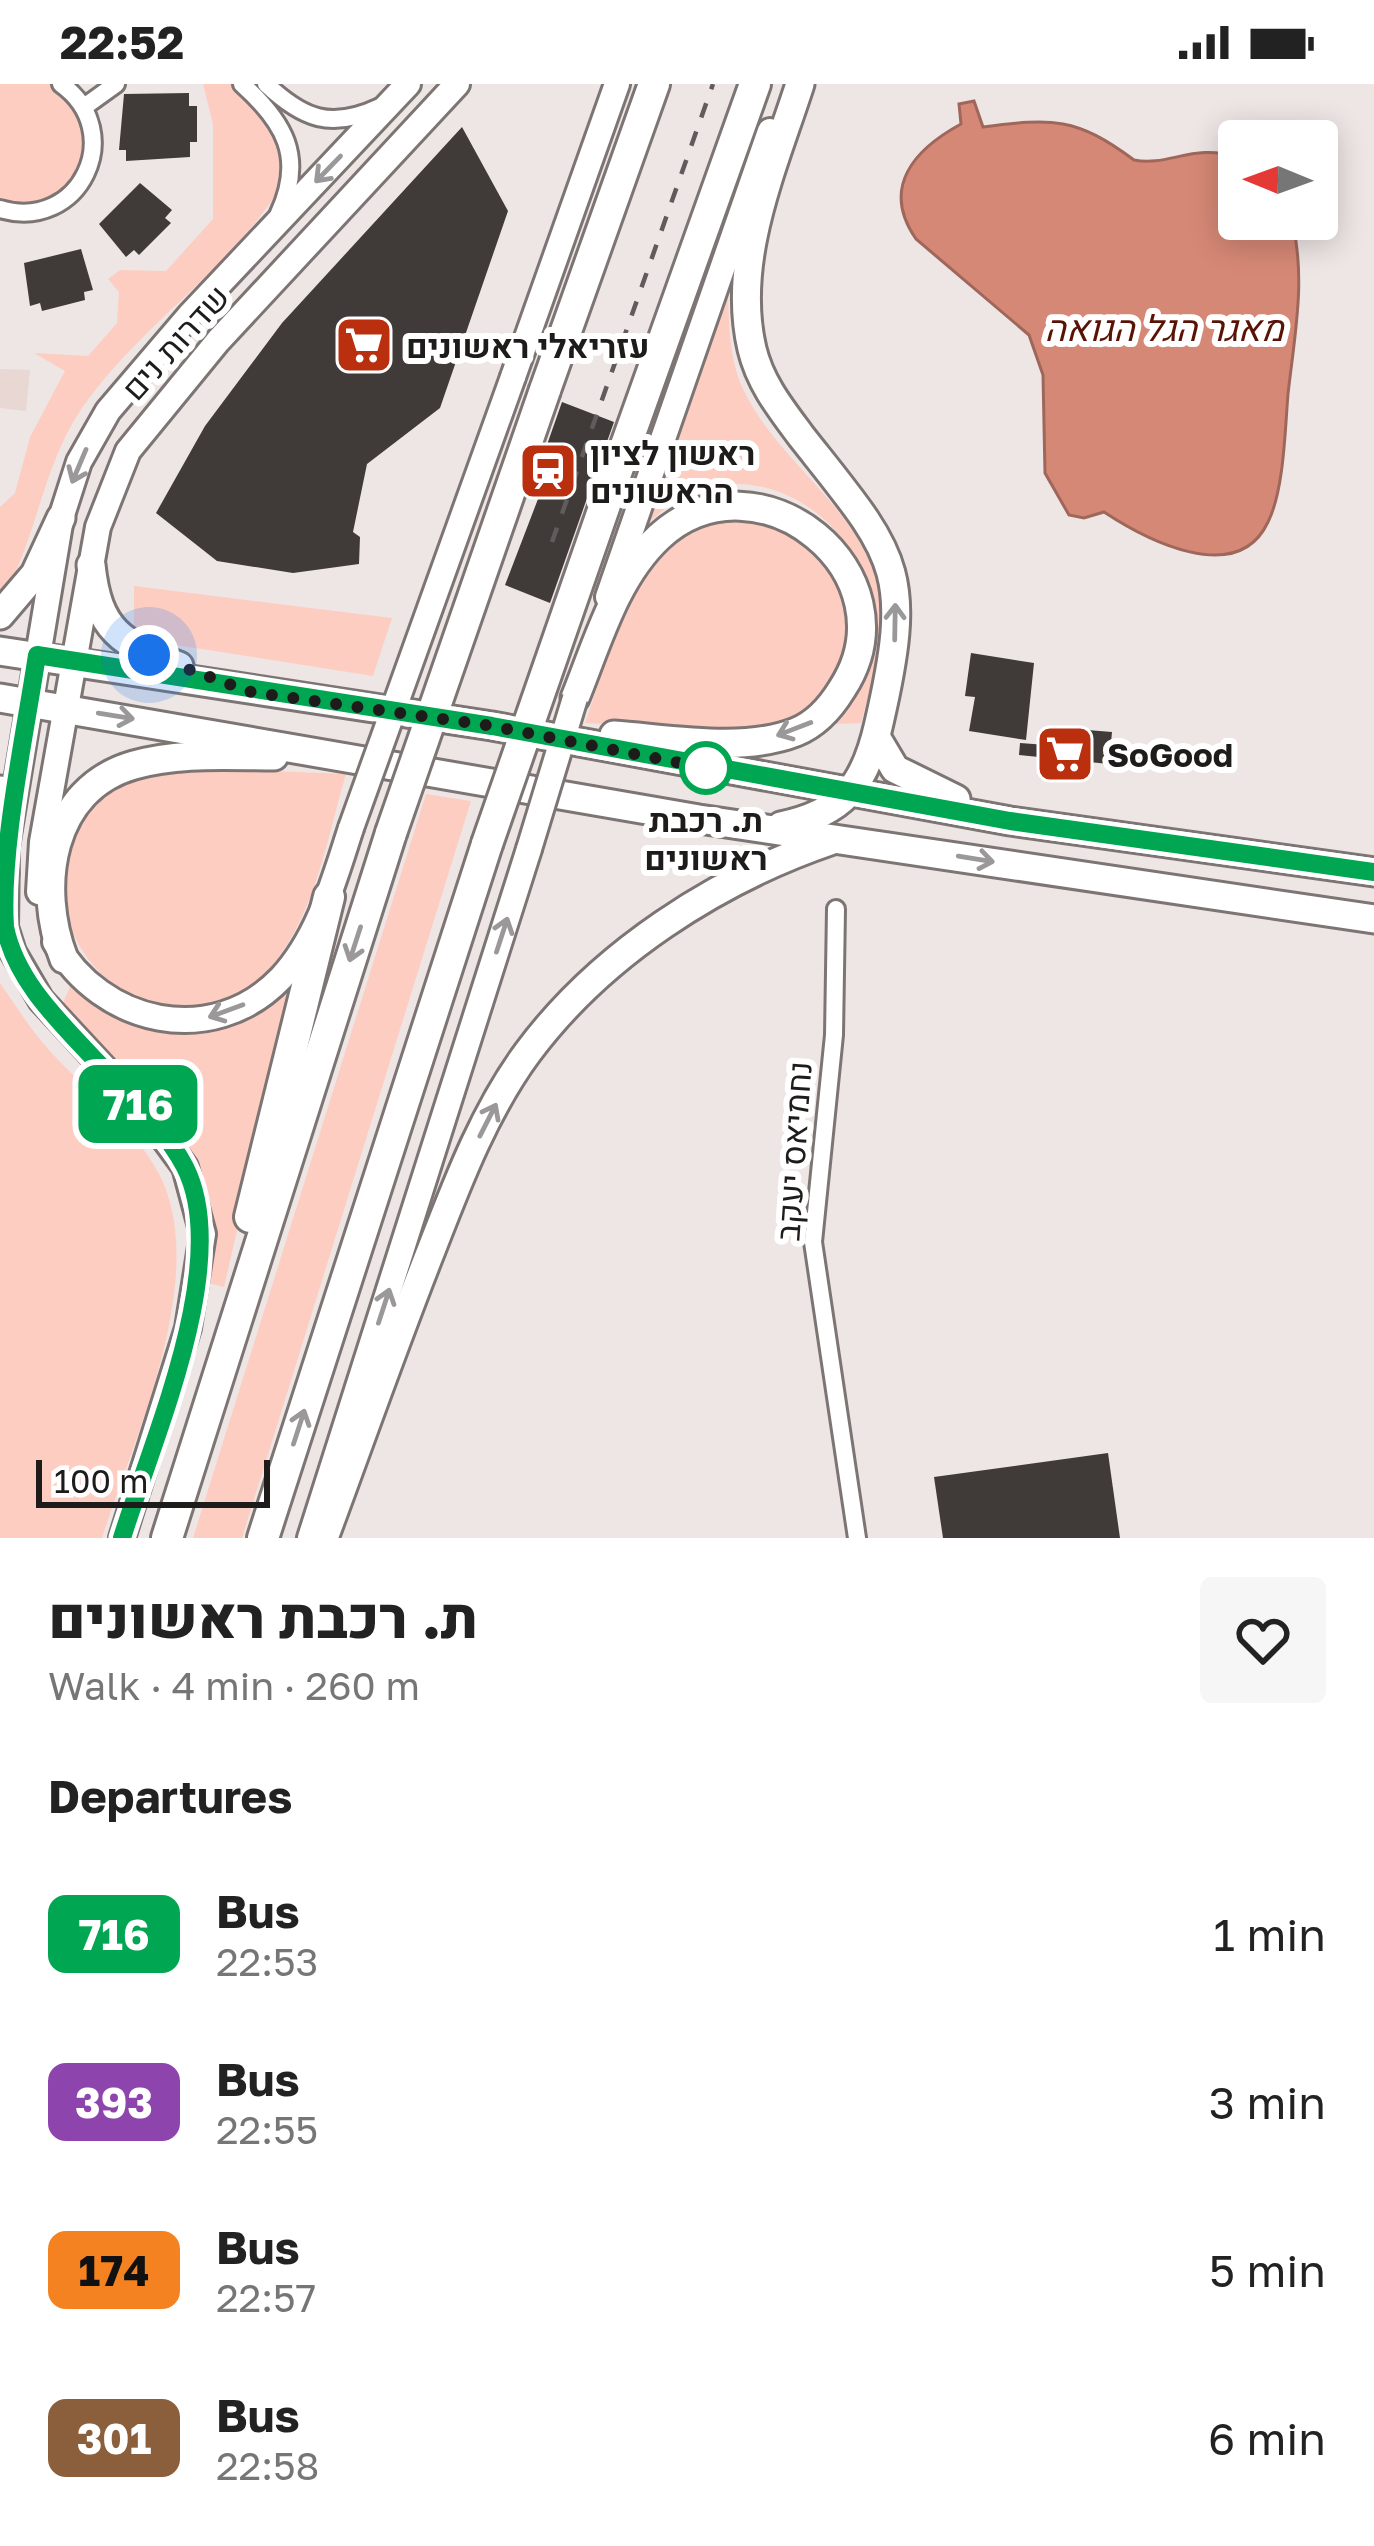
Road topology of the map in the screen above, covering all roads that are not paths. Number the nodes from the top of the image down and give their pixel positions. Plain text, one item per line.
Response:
1 (61, 84) edge
2 (116, 84) edge
3 (242, 84) edge
4 (266, 84) edge
5 (457, 84) edge
6 (617, 84) edge
7 (654, 84) edge
8 (755, 84) edge
9 (788, 84) edge
10 (800, 84) edge
11 (402, 91) edge
12 (84, 107) junction
13 (0, 209) edge
14 (270, 230) junction
15 (629, 482) junction
16 (61, 518) junction
17 (91, 566) junction
18 (0, 615) edge
19 (0, 651) edge
20 (37, 655) junction
21 (74, 661) junction
22 (251, 692) junction
23 (0, 698) edge
24 (575, 698) junction
25 (30, 702) junction
26 (66, 708) junction
27 (492, 726) junction
28 (876, 737) junction
29 (389, 763) junction
30 (0, 790) edge
31 (850, 793) junction
32 (1010, 821) junction
33 (766, 829) junction
34 (835, 839) junction
35 (1374, 872) edge
36 (4, 874) junction
37 (328, 897) junction
38 (836, 909) dead end
39 (1374, 919) edge
40 (64, 958) junction
41 (200, 1435) junction
42 (122, 1538) edge
43 (167, 1538) edge
44 (263, 1538) edge
45 (310, 1538) edge
46 (324, 1538) edge
47 (857, 1538) edge

1 - 12 street
2 - 12 street
3 - 14 street
4 - 11 street
5 - 17 main road, שדרות נים
6 - 37 main road, bridge
7 -> 41 highway, bridge
8 - 15 highway
9 - 15 main road
28 -> 10 main road
11 -> 14 main road, שדרות נים
12 - 13 street
14 -> 16 main road, שדרות נים
15 - 24 main road
44 -> 15 highway, bridge
16 - 18 main road
16 - 20 main road, שדרות נים
17 - 21 main road, שדרות נים
17 - 22 main road
19 - 20 main road
20 - 21 main road
20 - 25 main road, שדרות נים
21 - 22 main road
21 - 26 main road, שדרות נים
22 - 27 main road
23 - 25 main road
24 -> 27 main road
45 -> 24 main road, bridge
25 - 26 main road
25 - 36 main road, שדרות נים
26 -> 29 main road
26 - 40 main road, שדרות נים
27 - 31 main road
28 - 31 main road
28 - 32 main road
29 - 33 main road
29 - 40 main road
30 - 36 main road
31 - 32 main road
31 - 33 main road
32 - 35 main road
33 - 34 main road
34 -> 39 main road
46 -> 34 main road
36 - 42 main road, שדרות נים
37 -> 40 main road
37 - 41 highway
38 - 47 street, נחמיאס יעקב
41 - 43 highway

